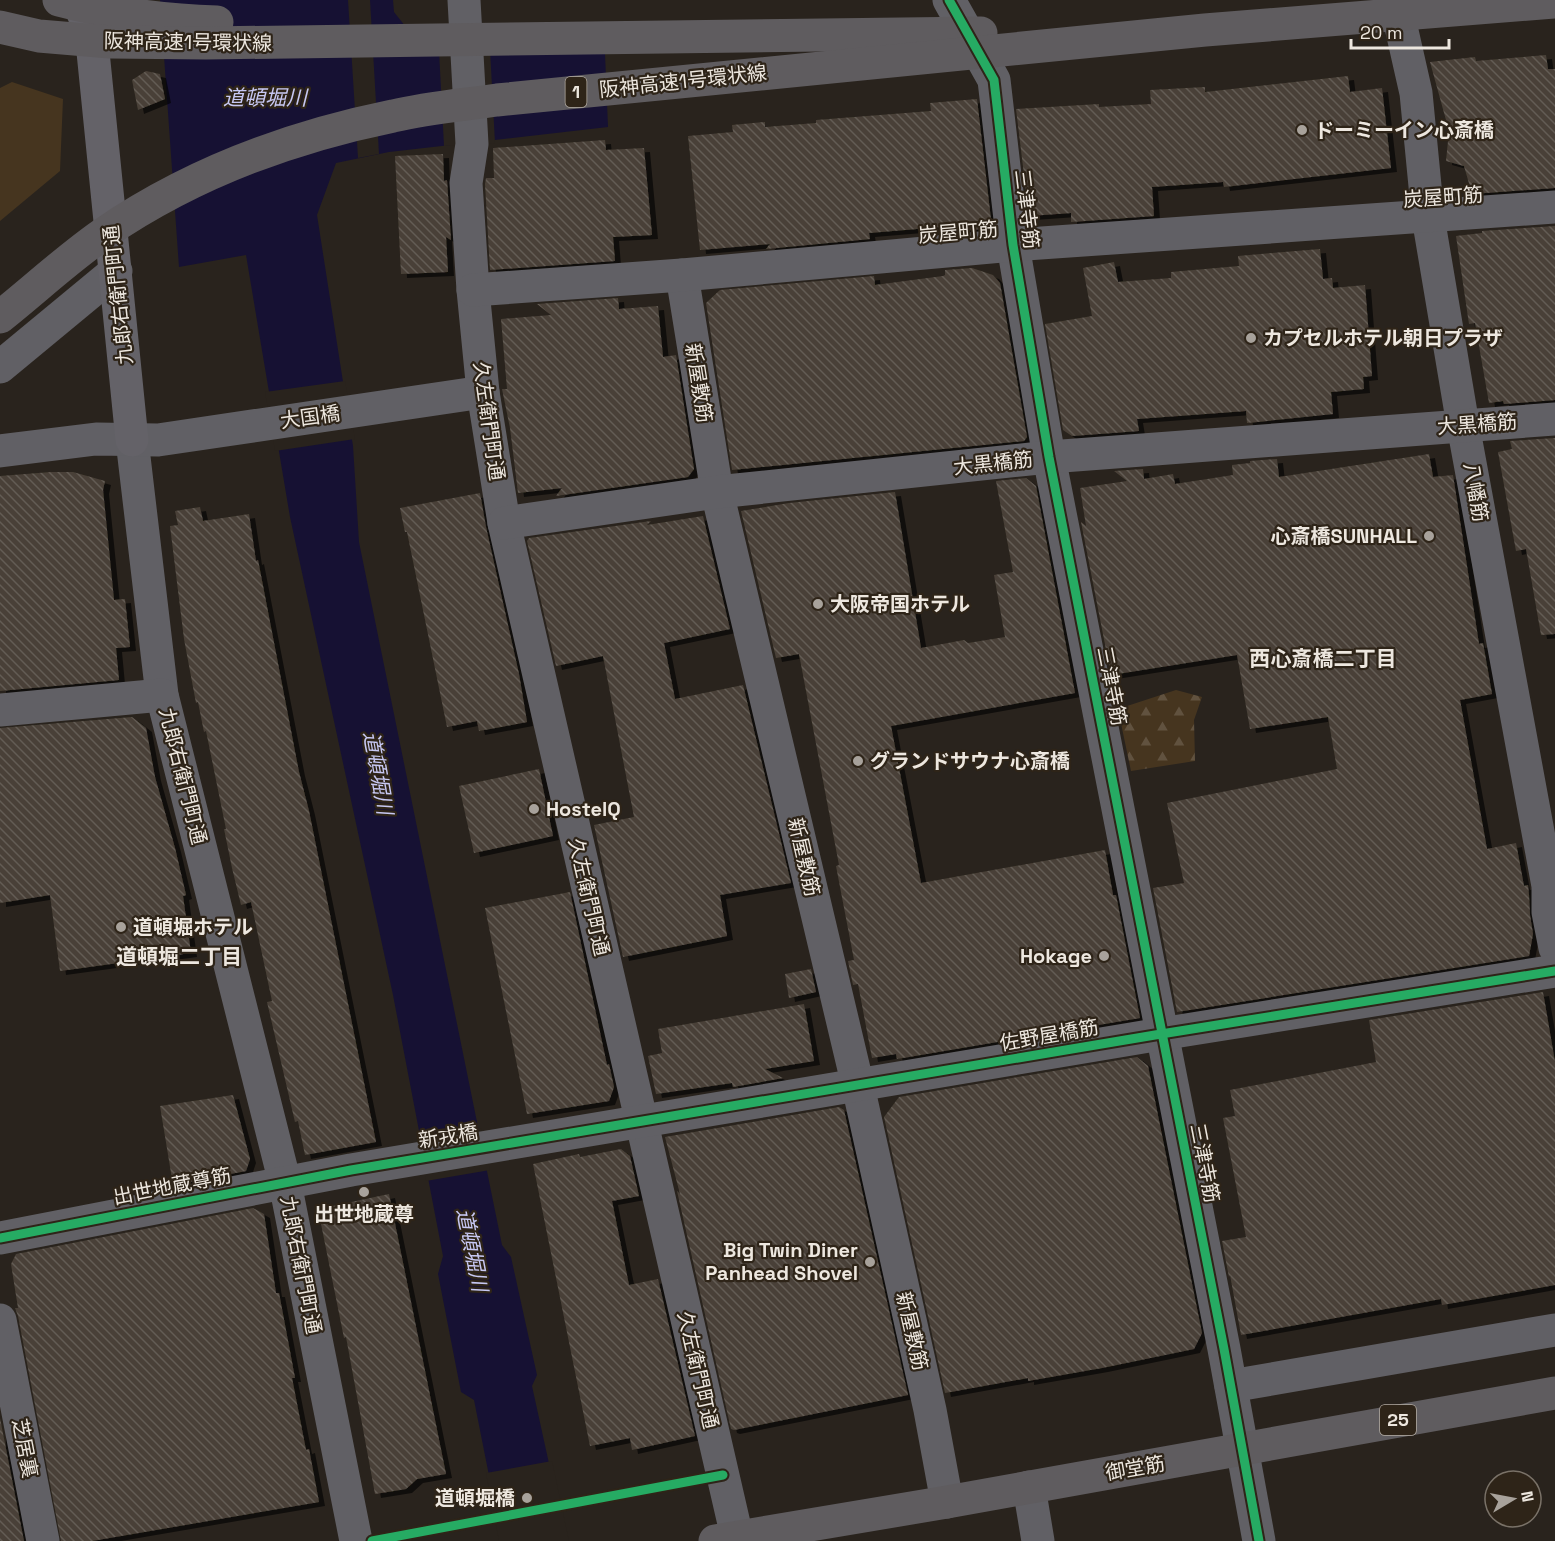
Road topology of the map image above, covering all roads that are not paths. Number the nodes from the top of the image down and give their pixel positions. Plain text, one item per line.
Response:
1 (59, 0) edge
2 (77, 0) edge
3 (949, 0) edge
4 (1395, 0) edge
5 (1555, 2) edge
6 (465, 3) edge
7 (0, 27) edge
8 (1205, 30) junction
9 (397, 41) junction
10 (1555, 207) edge
11 (1428, 217) junction
12 (1013, 245) junction
13 (116, 271) junction
14 (682, 275) junction
15 (473, 290) junction
16 (0, 317) edge
17 (0, 367) edge
18 (483, 393) junction
19 (1555, 418) edge
20 (1463, 425) junction
21 (132, 440) junction
22 (0, 451) edge
23 (1049, 457) junction
24 (717, 492) junction
25 (504, 523) junction
26 (162, 694) junction
27 (0, 710) edge
28 (1555, 948) edge
29 (1555, 971) edge
30 (1161, 1034) junction
31 (858, 1086) junction
32 (641, 1122) junction
33 (550, 1137) joint
34 (351, 1170) joint
35 (285, 1183) junction
36 (0, 1238) edge
37 (0, 1320) edge
38 (1555, 1330) edge
39 (1231, 1386) junction
40 (1555, 1393) edge
41 (1242, 1448) junction
42 (1029, 1486) junction
43 (947, 1502) junction
44 (1256, 1526) edge
45 (730, 1540) edge
46 (43, 1541) edge
47 (356, 1541) edge
48 (1038, 1541) edge

1 - 9 highway, bridge
2 - 13 street, 九郎右衛門町通
3 - 12 street, 三津寺筋
4 - 11 street, 八幡筋
5 - 8 highway, 阪神高速1号環状線 / 1, bridge
6 - 15 street, 久左衛門町通, bridge
7 - 9 highway, 阪神高速1号環状線 / 1, bridge
8 - 9 highway, 阪神高速1号環状線 / 1, bridge
8 - 16 highway, 阪神高速1号環状線 / 1, bridge
10 - 11 street, 炭屋町筋
11 - 12 street, 炭屋町筋
11 - 20 street, 八幡筋
12 - 14 street, 炭屋町筋
12 - 23 street, 三津寺筋
13 - 17 street
13 - 21 street, 九郎右衛門町通
14 - 15 street, 炭屋町筋
14 - 24 street, 新屋敷筋
15 - 18 street, 久左衛門町通
18 - 21 street, 大国橋
18 - 25 street, 久左衛門町通
19 - 20 street, 大黒橋筋
20 - 23 street, 大黒橋筋
20 - 28 street, 八幡筋
21 - 22 street, 大国橋
21 - 26 street, 九郎右衛門町通
23 - 24 street, 大黒橋筋
23 - 30 street, 三津寺筋
24 - 25 street, 大黒橋筋
24 - 31 street, 新屋敷筋
25 - 32 street, 久左衛門町通
26 - 27 street
26 - 35 street, 九郎右衛門町通
29 - 30 street, 佐野屋橋筋
30 - 31 street, 佐野屋橋筋
30 - 39 street, 三津寺筋
31 - 32 street, 佐野屋橋筋
31 - 43 street, 新屋敷筋
32 - 33 street, 佐野屋橋筋
32 - 45 street, 久左衛門町通
33 - 34 street, 新戎橋
34 - 35 street, 出世地蔵尊筋
35 - 36 street, 出世地蔵尊筋
35 - 47 street, 九郎右衛門町通
37 - 46 street, 芝居裏
38 - 39 street
39 - 41 street, 三津寺筋
40 - 41 highway, 御堂筋 / 25
41 - 42 highway, 御堂筋 / 25
41 - 44 street, 三津寺筋
42 - 43 highway, 御堂筋 / 25
42 - 48 street
43 - 45 highway, 御堂筋 / 25

